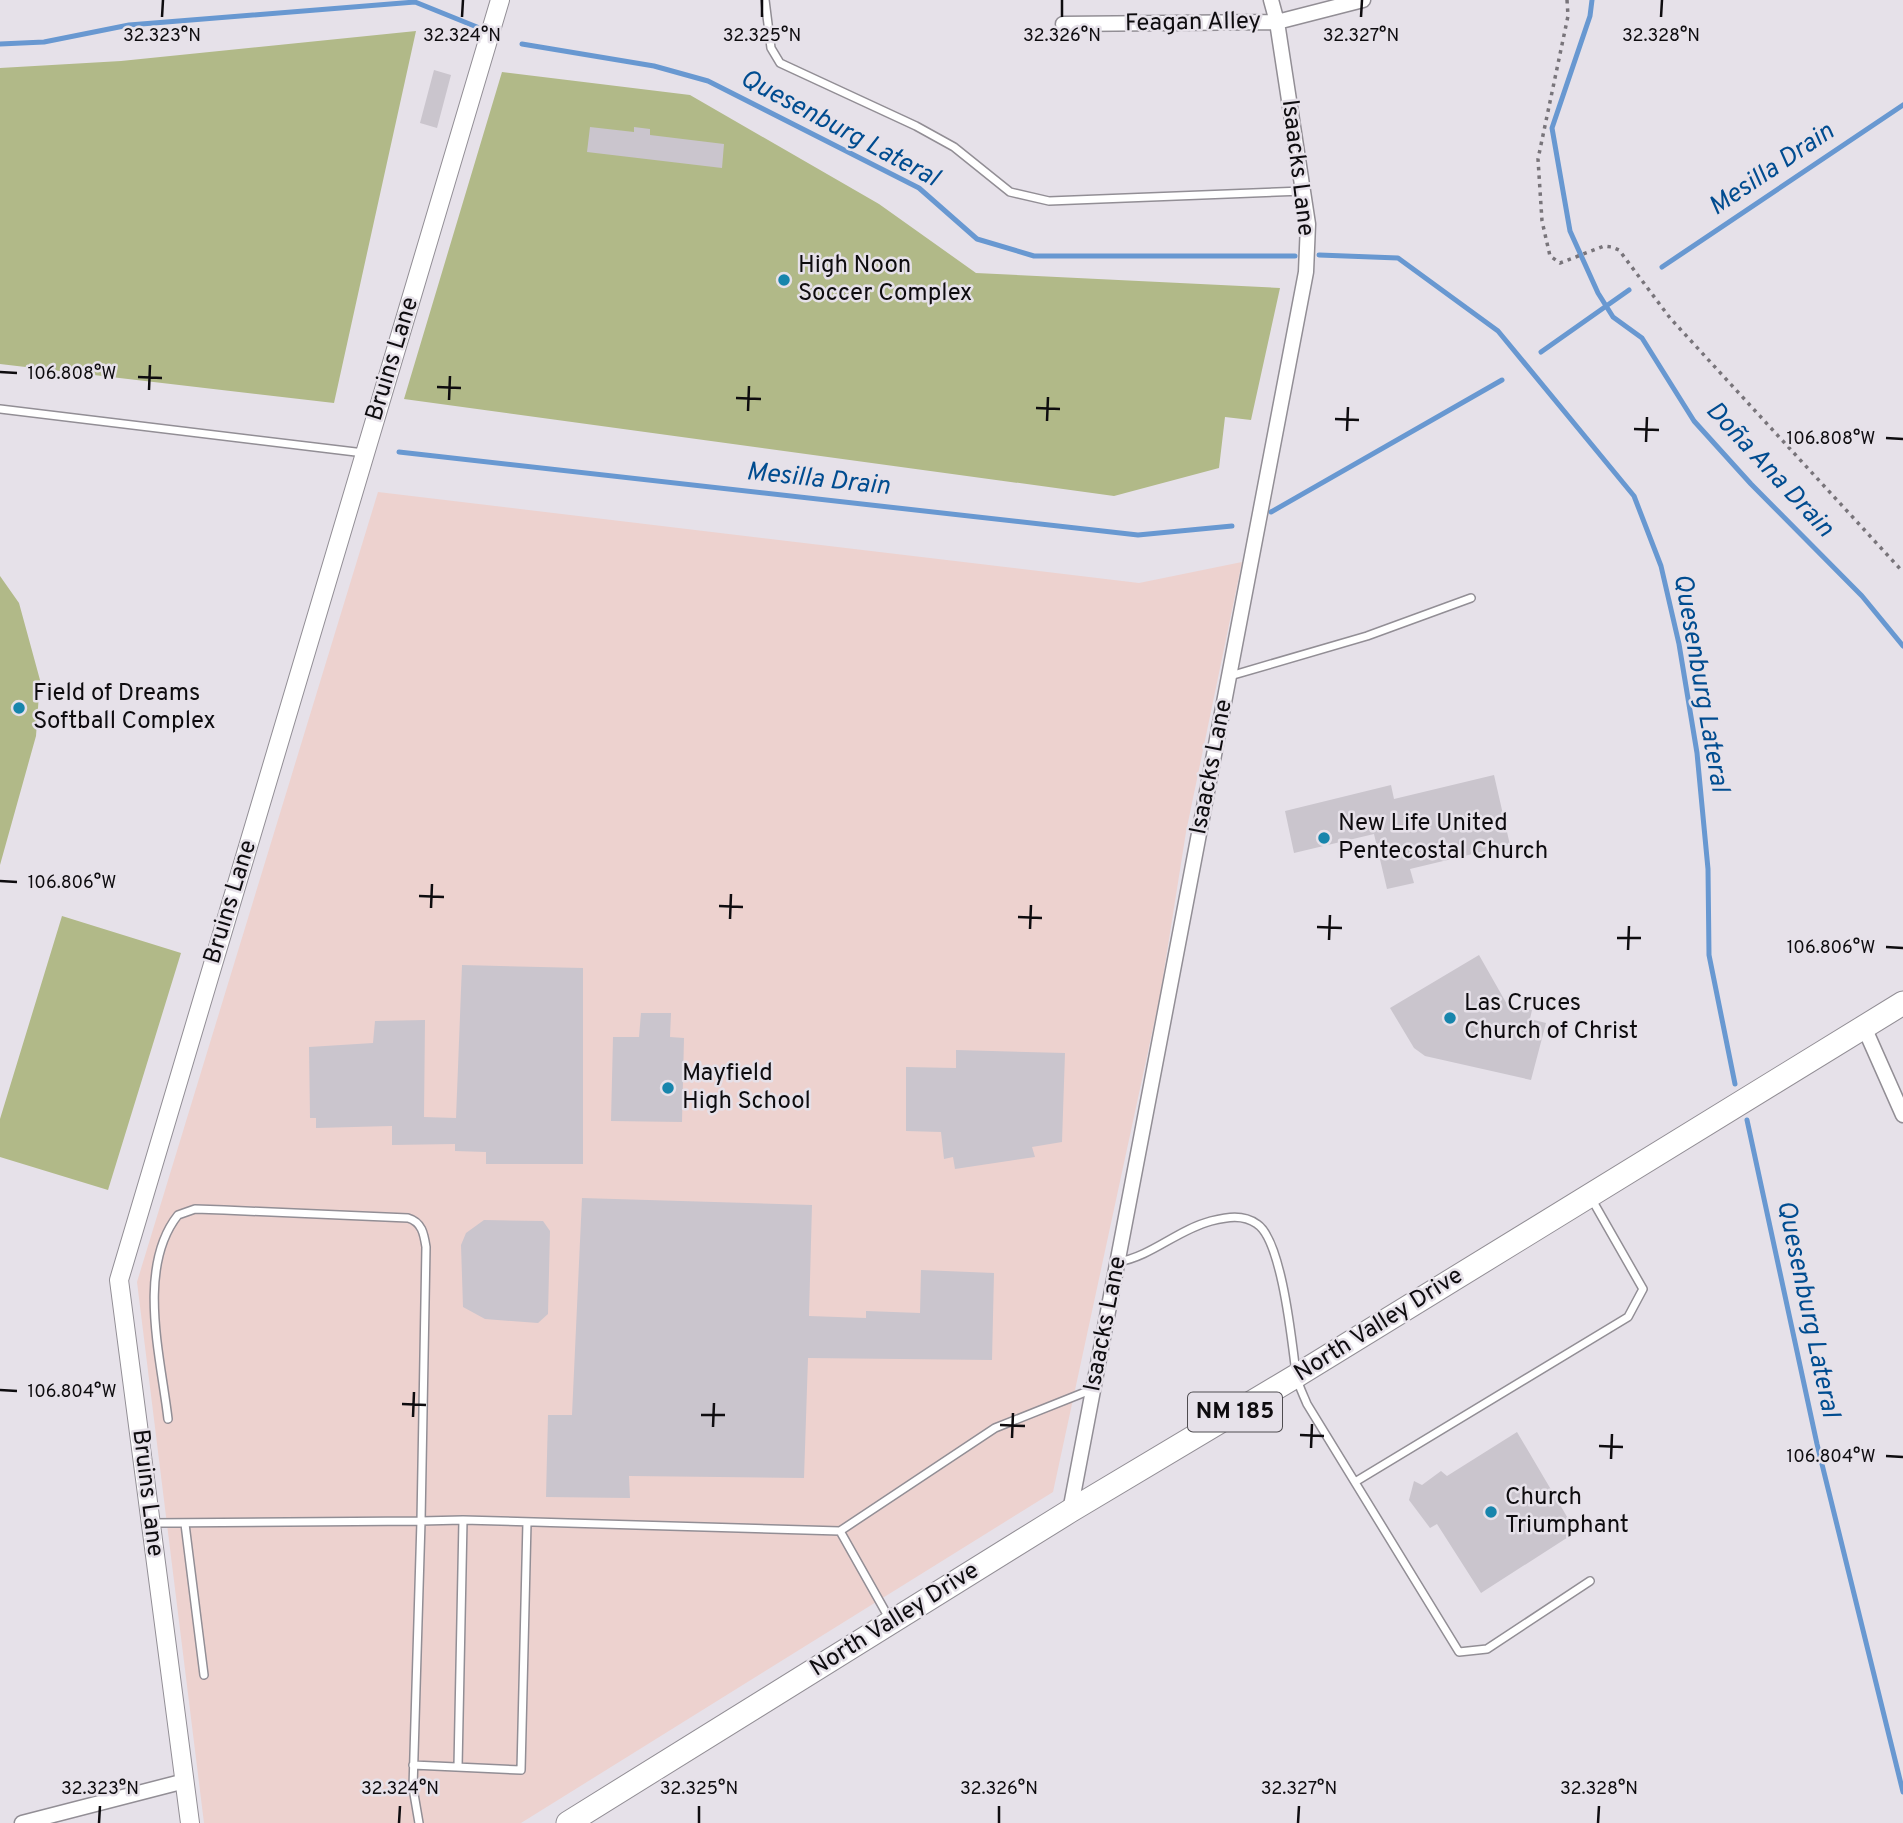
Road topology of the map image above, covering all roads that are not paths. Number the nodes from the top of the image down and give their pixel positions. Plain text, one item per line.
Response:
1 (500, 0) edge
2 (765, 0) edge
3 (1271, 0) edge
4 (1363, 0) edge
5 (1277, 22) junction
6 (1063, 24) dead end
7 (1303, 191) junction
8 (0, 409) edge
9 (365, 453) junction
10 (1471, 598) dead end
11 (1230, 676) junction
12 (1903, 1003) edge
13 (1864, 1027) junction
14 (1903, 1115) edge
15 (1589, 1195) junction
16 (1118, 1262) junction
17 (1296, 1376) junction
18 (1093, 1388) junction
19 (168, 1419) dead end
20 (1355, 1482) junction
21 (1070, 1511) junction
22 (463, 1520) junction
23 (421, 1521) junction
24 (527, 1522) junction
25 (151, 1523) junction
26 (185, 1524) junction
27 (840, 1531) junction
28 (1590, 1581) dead end
29 (891, 1622) junction
30 (204, 1675) dead end
31 (413, 1765) junction
32 (458, 1767) junction
33 (184, 1781) junction
34 (22, 1823) edge
35 (190, 1823) edge
36 (419, 1823) edge
37 (568, 1823) edge

1 - 9 street, Bruins Lane
2 - 7 lane
3 - 5 street, Isaacks Lane
4 - 5 street, Feagan Alley
5 - 6 street, Feagan Alley
5 - 7 street, Isaacks Lane
7 - 11 street, Isaacks Lane
8 - 9 lane
9 - 25 street, Bruins Lane
10 - 11 lane
11 - 16 street, Isaacks Lane
12 - 13 main road, North Valley Drive / NM 185
13 - 14 street
13 - 15 main road, North Valley Drive / NM 185
15 - 17 main road, North Valley Drive / NM 185
15 - 20 lane
16 - 17 lane
16 - 18 street, Isaacks Lane
17 - 20 lane
17 - 21 main road, North Valley Drive / NM 185
18 - 21 street, Isaacks Lane
18 - 27 lane
19 - 23 lane
20 - 28 lane
21 - 29 main road, North Valley Drive / NM 185
22 - 23 lane
22 - 24 lane
22 - 32 lane
23 - 26 lane
23 - 31 lane
24 - 27 lane
24 - 32 lane
25 - 26 lane
25 - 33 street, Bruins Lane
26 - 30 lane
27 - 29 lane
29 - 37 main road, North Valley Drive / NM 185
31 - 32 lane
31 - 36 lane
33 - 34 street
33 - 35 street, Bruins Lane

